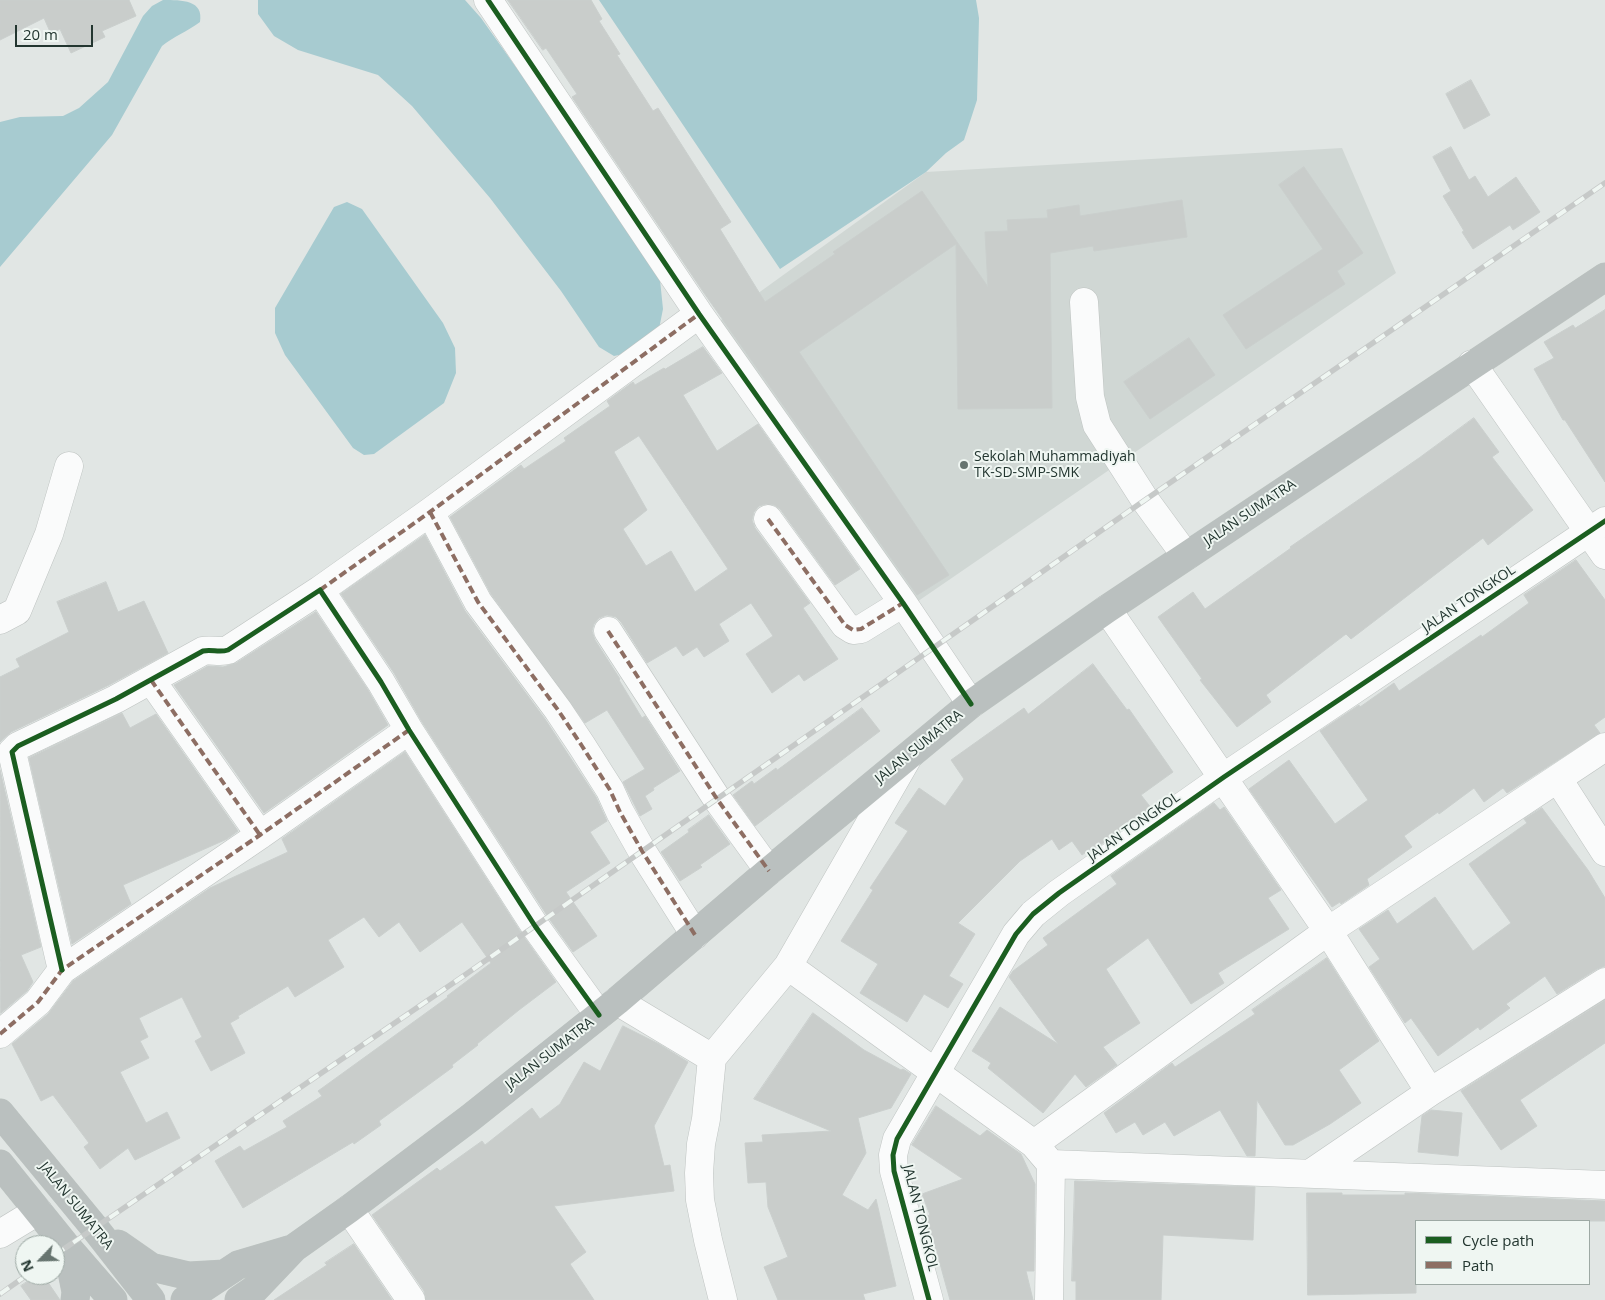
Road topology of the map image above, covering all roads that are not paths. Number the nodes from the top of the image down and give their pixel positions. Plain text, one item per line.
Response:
1 (488, 0) edge
2 (1605, 277) edge
3 (1084, 302) dead end
4 (700, 314) junction
5 (1472, 364) junction
6 (69, 466) dead end
7 (430, 512) junction
8 (768, 519) dead end
9 (1597, 526) edge
10 (1605, 555) edge
11 (1186, 556) junction
12 (320, 590) junction
13 (903, 603) junction
14 (1107, 609) junction
15 (0, 620) edge
16 (608, 631) dead end
17 (151, 680) junction
18 (971, 704) junction
19 (409, 730) junction
20 (1605, 747) edge
21 (911, 752) junction
22 (1224, 778) junction
23 (1558, 779) junction
24 (260, 835) junction
25 (1605, 852) edge
26 (769, 870) junction
27 (1328, 931) junction
28 (695, 935) junction
29 (788, 966) junction
30 (62, 970) junction
31 (1605, 982) edge
32 (608, 1008) junction
33 (0, 1034) edge
34 (712, 1058) junction
35 (935, 1072) junction
36 (1430, 1092) junction
37 (0, 1113) edge
38 (1042, 1154) junction
39 (0, 1165) edge
40 (1311, 1173) junction
41 (1605, 1185) edge
42 (349, 1209) junction
43 (38, 1211) junction
44 (94, 1227) junction
45 (0, 1234) edge
46 (67, 1247) junction
47 (294, 1248) junction
48 (224, 1274) junction
49 (75, 1300) edge
50 (113, 1300) edge
51 (151, 1300) edge
52 (185, 1300) edge
53 (239, 1300) edge
54 (411, 1300) edge
55 (723, 1300) edge
56 (929, 1300) edge
57 (1049, 1300) edge

1 - 4 street
2 - 5 highway, JALAN SUMATRA
3 - 11 street
4 - 7 street
4 - 13 street
5 - 9 street
5 - 11 highway, JALAN SUMATRA
6 - 15 street
7 - 12 street
7 - 28 street
8 - 13 street
9 - 10 street
9 - 22 street, JALAN TONGKOL
11 - 14 highway, JALAN SUMATRA
12 - 17 street
12 - 19 street
13 - 18 street
14 - 18 highway, JALAN SUMATRA
14 - 22 street
16 - 26 street
17 - 24 street
17 - 30 street
18 - 21 highway, JALAN SUMATRA
19 - 24 street
19 - 32 street
20 - 23 street
21 - 26 highway, JALAN SUMATRA
21 - 29 street
22 - 27 street
22 - 35 street, JALAN TONGKOL
23 - 25 street
23 - 27 street
24 - 30 street
26 - 28 highway, JALAN SUMATRA
27 - 36 street
27 - 38 street
28 - 32 highway, JALAN SUMATRA
29 - 34 street
29 - 35 street
30 - 33 street
31 - 36 street
32 - 34 street
32 - 42 highway, JALAN SUMATRA
34 - 55 street
35 - 38 street
35 - 56 street, JALAN TONGKOL
36 - 40 street
37 - 44 highway, JALAN SUMATRA
38 - 40 street
38 - 57 street
39 - 43 highway
40 - 41 street
42 - 47 highway, JALAN SUMATRA
42 - 54 street
43 - 45 street
43 - 46 highway
44 - 48 highway
44 - 51 highway, JALAN SUMATRA
46 - 49 highway
46 - 50 highway
47 - 48 highway, JALAN SUMATRA
47 - 53 highway, JALAN SUMATRA
48 - 52 highway, JALAN SUMATRA

